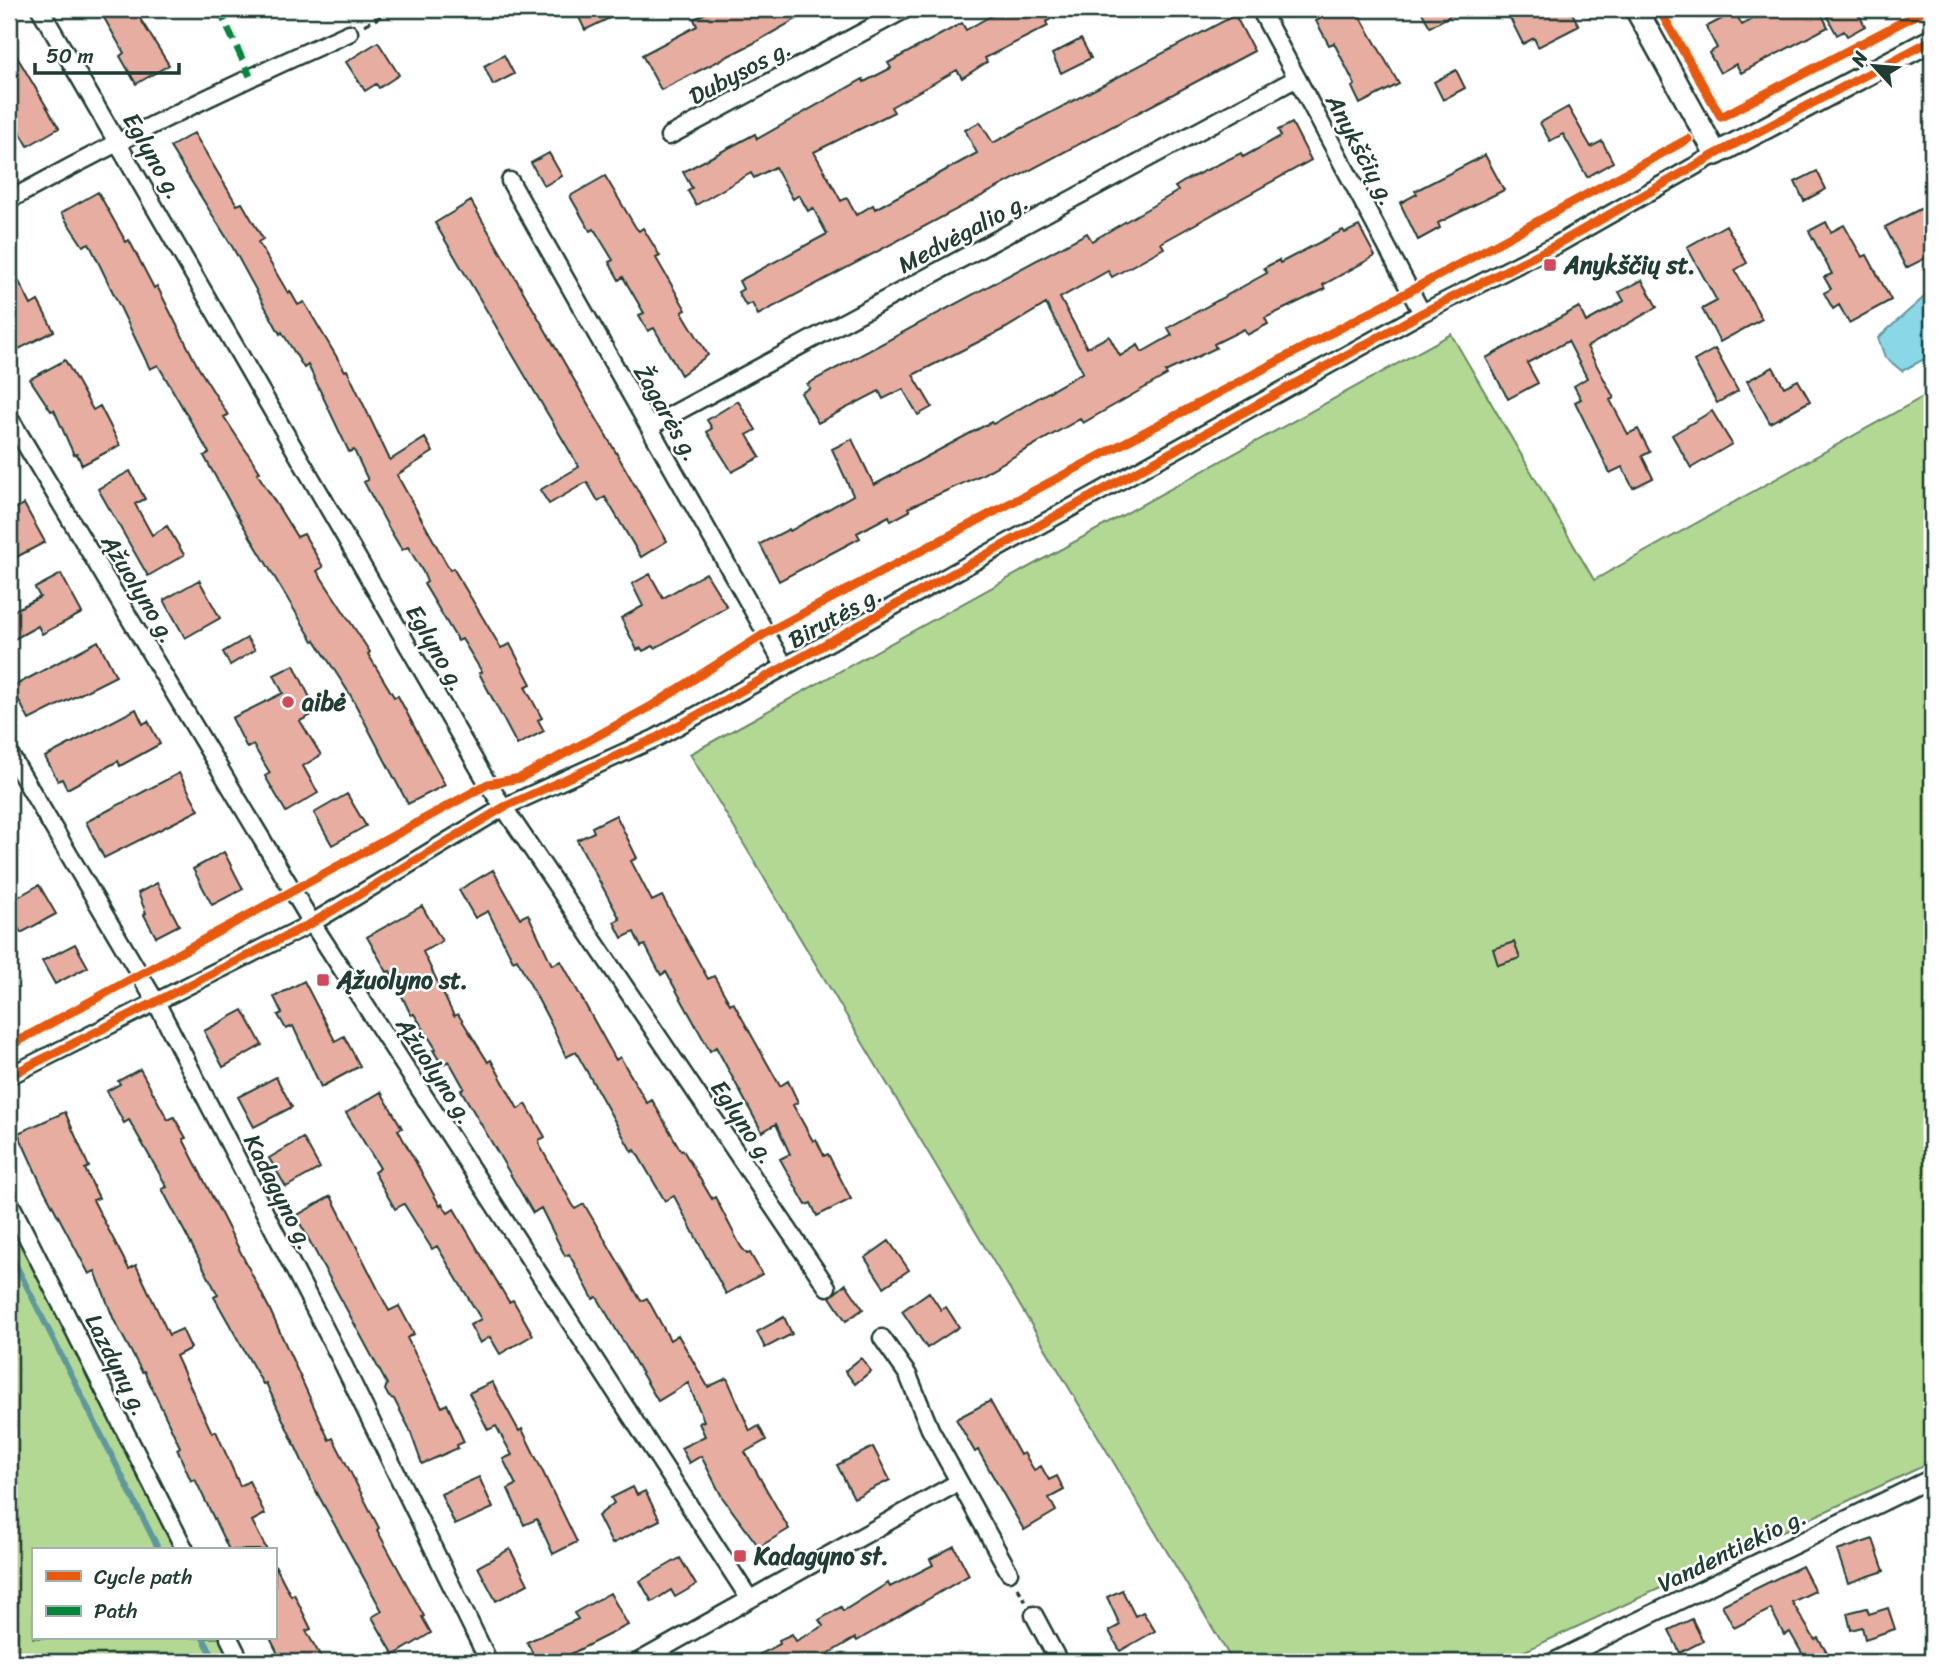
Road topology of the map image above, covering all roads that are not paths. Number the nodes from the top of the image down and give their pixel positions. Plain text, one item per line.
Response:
1 (40, 9) edge
2 (906, 9) edge
3 (1260, 9) edge
4 (1636, 9) edge
5 (349, 33) road end
6 (1932, 40) edge
7 (1297, 78) junction
8 (669, 135) dead end
9 (118, 140) junction
10 (1716, 155) junction
11 (510, 181) dead end
12 (9, 200) edge
13 (1422, 313) junction
14 (9, 416) edge
15 (649, 427) junction
16 (785, 667) junction
17 (9, 752) edge
18 (503, 807) junction
19 (312, 923) junction
20 (156, 1002) junction
21 (9, 1076) edge
22 (9, 1201) edge
23 (827, 1287) dead end
24 (882, 1338) dead end
25 (1932, 1478) edge
26 (957, 1483) junction
27 (184, 1548) edge
28 (1009, 1572) road end
29 (749, 1598) junction
30 (1034, 1615) road end
31 (230, 1640) edge
32 (241, 1662) edge
33 (489, 1662) edge
34 (638, 1662) edge
35 (1059, 1662) edge
36 (1553, 1662) edge

1 - 9 street, Eglyno g.
2 - 8 street, Dubysos g.
3 - 7 street, Anykščių g.
4 - 10 street
5 - 9 street
6 - 10 street, Birutės g.
7 - 13 street, Anykščių g.
7 - 15 street, Medvėgalio g.
9 - 12 street
9 - 18 street, Eglyno g.
10 - 13 street, Birutės g.
11 - 15 street, Žagarės g.
13 - 16 street, Birutės g.
14 - 19 street, Ąžuolyno g.
15 - 16 street, Žagarės g.
16 - 18 street, Birutės g.
17 - 20 street, Kadagyno g.
18 - 19 street, Birutės g.
18 - 23 street, Eglyno g.
19 - 20 street, Birutės g.
19 - 29 street, Ąžuolyno g.
20 - 21 street, Birutės g.
20 - 33 street, Kadagyno g.
22 - 27 street, Lazdynų g.
24 - 26 street
25 - 36 street, Vandentiekio g.
26 - 28 street
26 - 29 street
29 - 34 street
30 - 35 street
31 - 32 street

